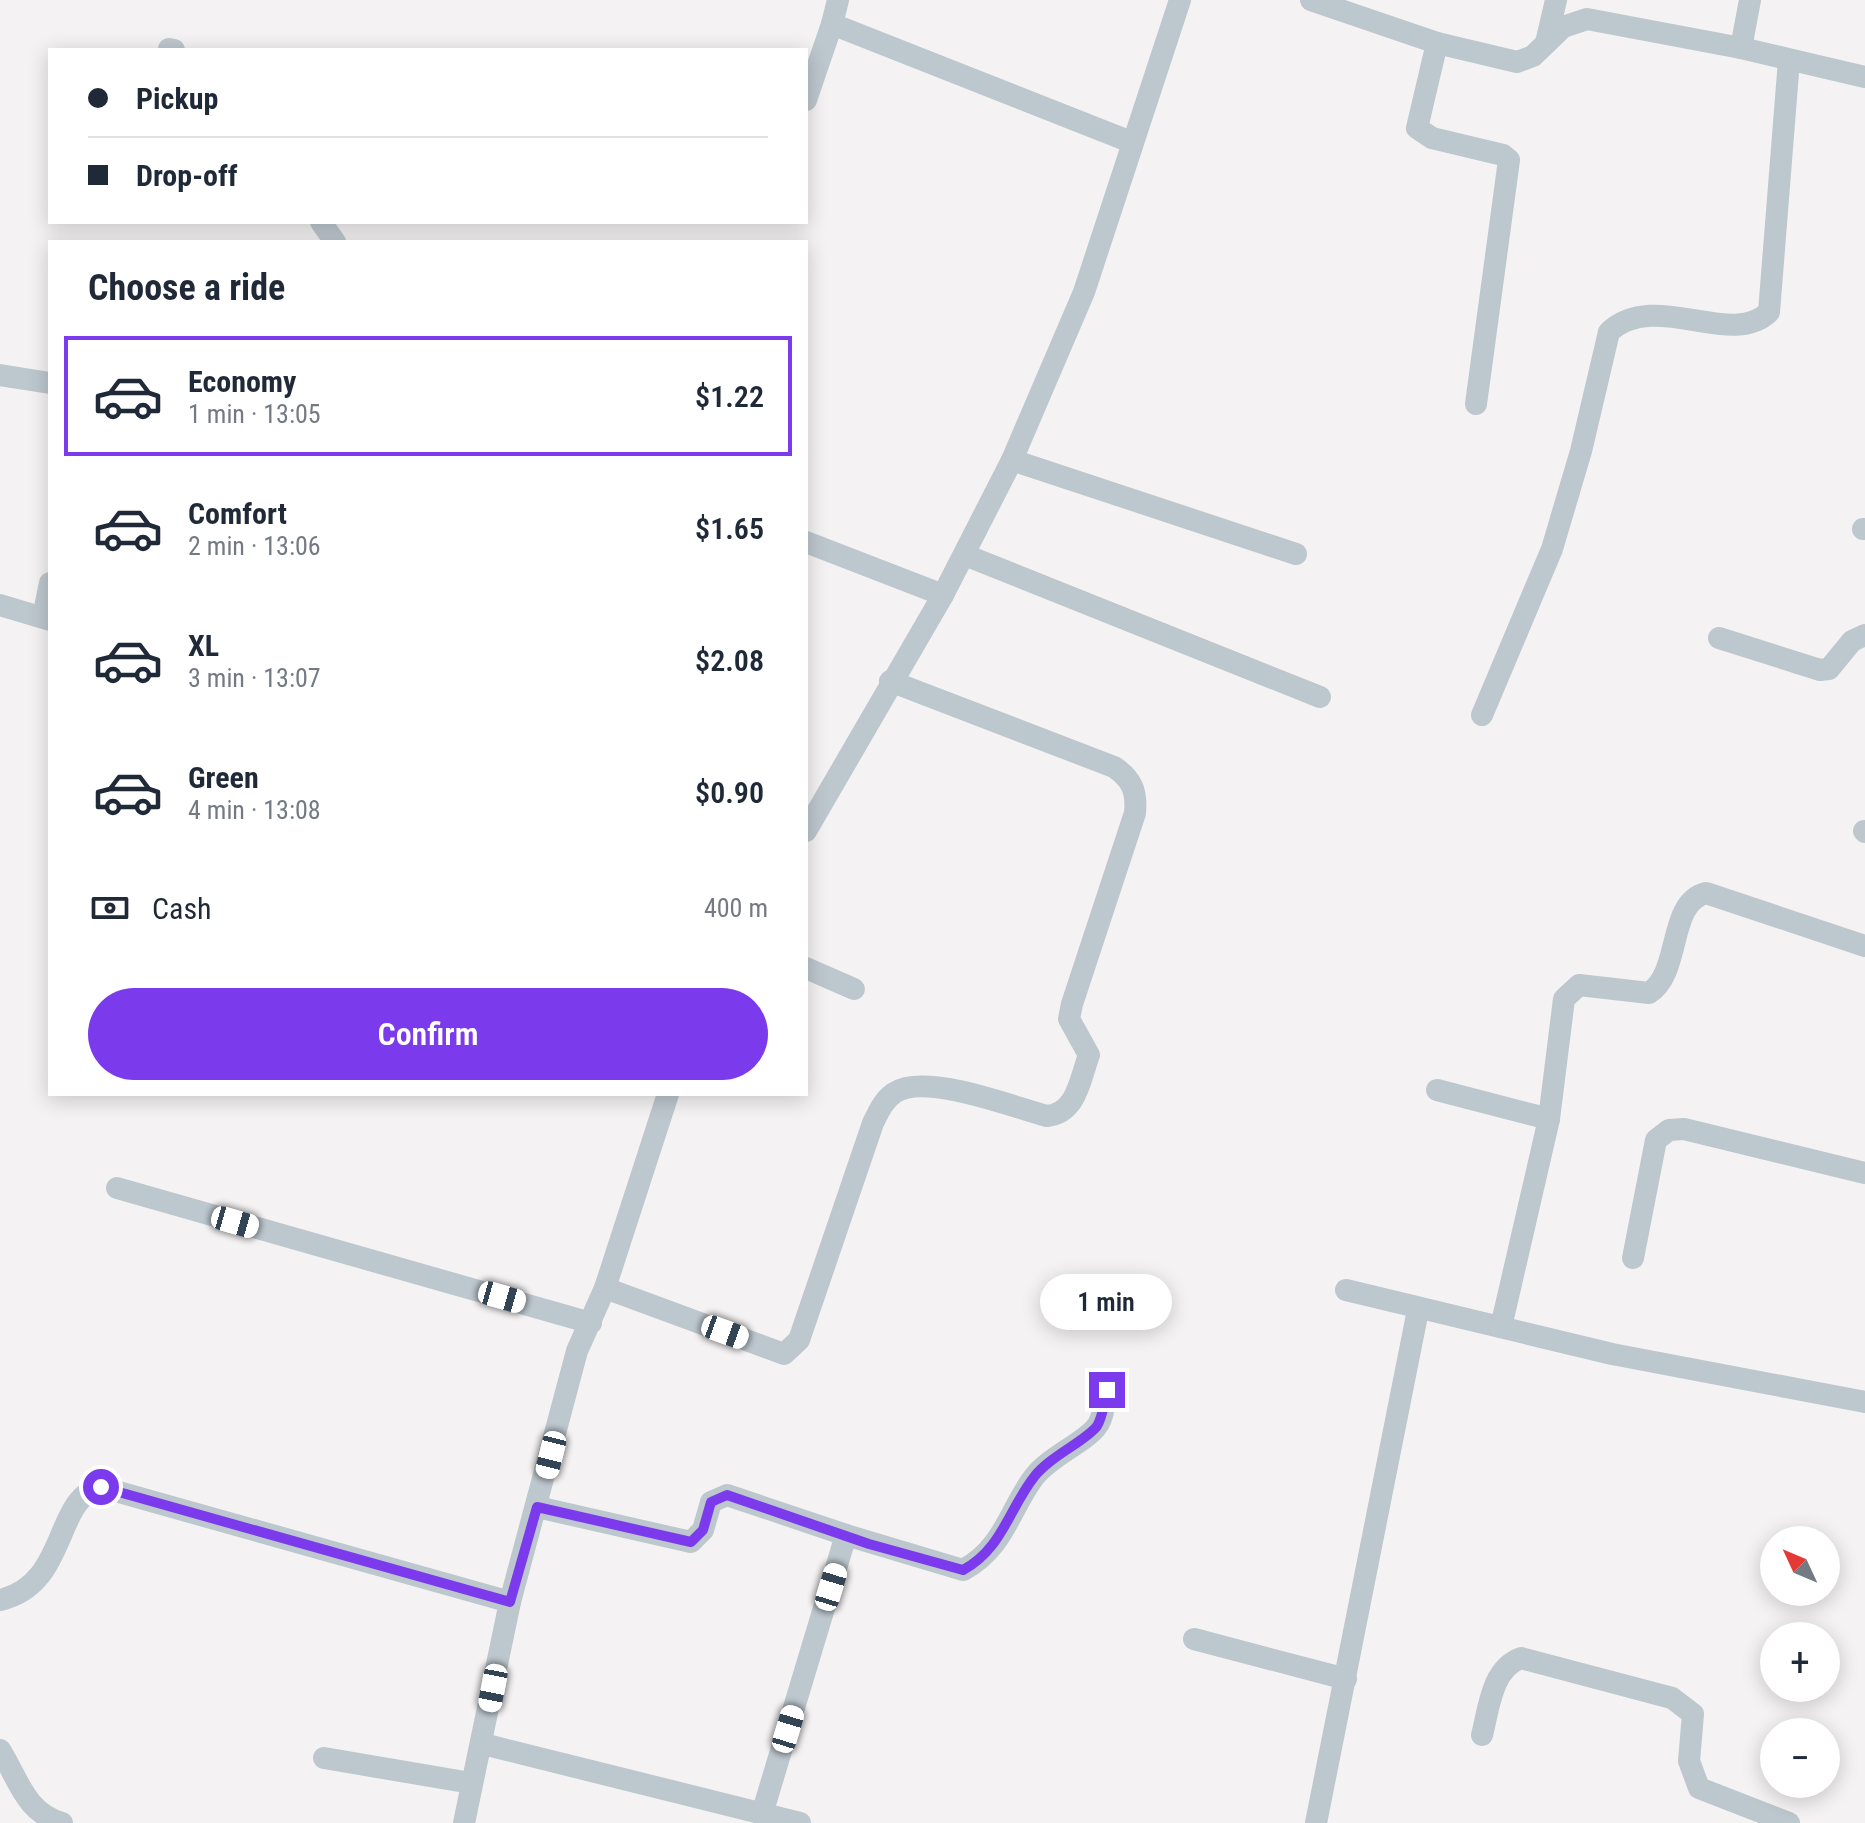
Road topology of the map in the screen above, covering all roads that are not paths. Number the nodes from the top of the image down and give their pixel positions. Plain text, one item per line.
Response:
1 (838, 0) edge
2 (1180, 0) edge
3 (1311, 0) edge
4 (1556, 0) edge
5 (1750, 0) edge
6 (832, 24) junction
7 (1437, 43) junction
8 (1546, 44) junction
9 (1741, 48) junction
10 (1789, 60) junction
11 (1865, 77) edge
12 (808, 94) edge
13 (1131, 142) junction
14 (0, 375) edge
15 (48, 383) edge
16 (1476, 404) dead end
17 (1012, 460) junction
18 (808, 543) edge
19 (1296, 554) dead end
20 (965, 555) junction
21 (943, 595) junction
22 (0, 605) edge
23 (46, 619) edge
24 (1865, 635) edge
25 (1719, 638) dead end
26 (890, 681) junction
27 (1320, 697) dead end
28 (1482, 715) dead end
29 (808, 827) edge
30 (1865, 946) edge
31 (808, 969) edge
32 (854, 989) dead end
33 (1437, 1090) dead end
34 (667, 1096) edge
35 (1549, 1119) junction
36 (1865, 1173) edge
37 (117, 1188) dead end
38 (1633, 1258) dead end
39 (605, 1288) junction
40 (1346, 1290) dead end
41 (1418, 1310) junction
42 (591, 1323) junction
43 (1501, 1327) junction
44 (1107, 1390) dead end
45 (1865, 1402) edge
46 (537, 1507) junction
47 (846, 1535) junction
48 (0, 1600) edge
49 (510, 1602) junction
50 (1194, 1639) dead end
51 (1346, 1679) junction
52 (1482, 1735) dead end
53 (483, 1744) junction
54 (0, 1750) edge
55 (324, 1758) dead end
56 (471, 1783) junction
57 (762, 1814) junction
58 (62, 1823) edge
59 (464, 1823) edge
60 (800, 1823) edge
61 (1316, 1823) edge
62 (1789, 1823) edge

1 - 6 street
2 - 13 street
3 - 7 street
4 - 8 street
5 - 9 street
6 - 12 street
6 - 13 street
7 - 8 street
7 - 16 street
8 - 9 street
9 - 10 street
10 - 11 street
10 - 28 street
13 - 17 street
14 - 15 street
17 - 19 street
17 - 20 street
18 - 21 street
20 - 21 street
20 - 27 street
21 - 26 street
22 - 23 street
24 - 25 street
26 - 29 street
26 - 39 street
30 - 35 street
31 - 32 street
33 - 35 street
34 - 39 street
35 - 43 street
36 - 38 street
37 - 42 street
39 - 42 street
40 - 41 street
41 - 43 street
41 - 51 street
42 - 46 street
43 - 45 street
44 - 47 street
46 - 47 street
46 - 49 street
47 - 57 street
48 - 49 street
49 - 53 street
50 - 51 street
51 - 61 street
52 - 62 street
53 - 56 street
53 - 57 street
54 - 58 street
55 - 56 street
56 - 59 street
57 - 60 street

